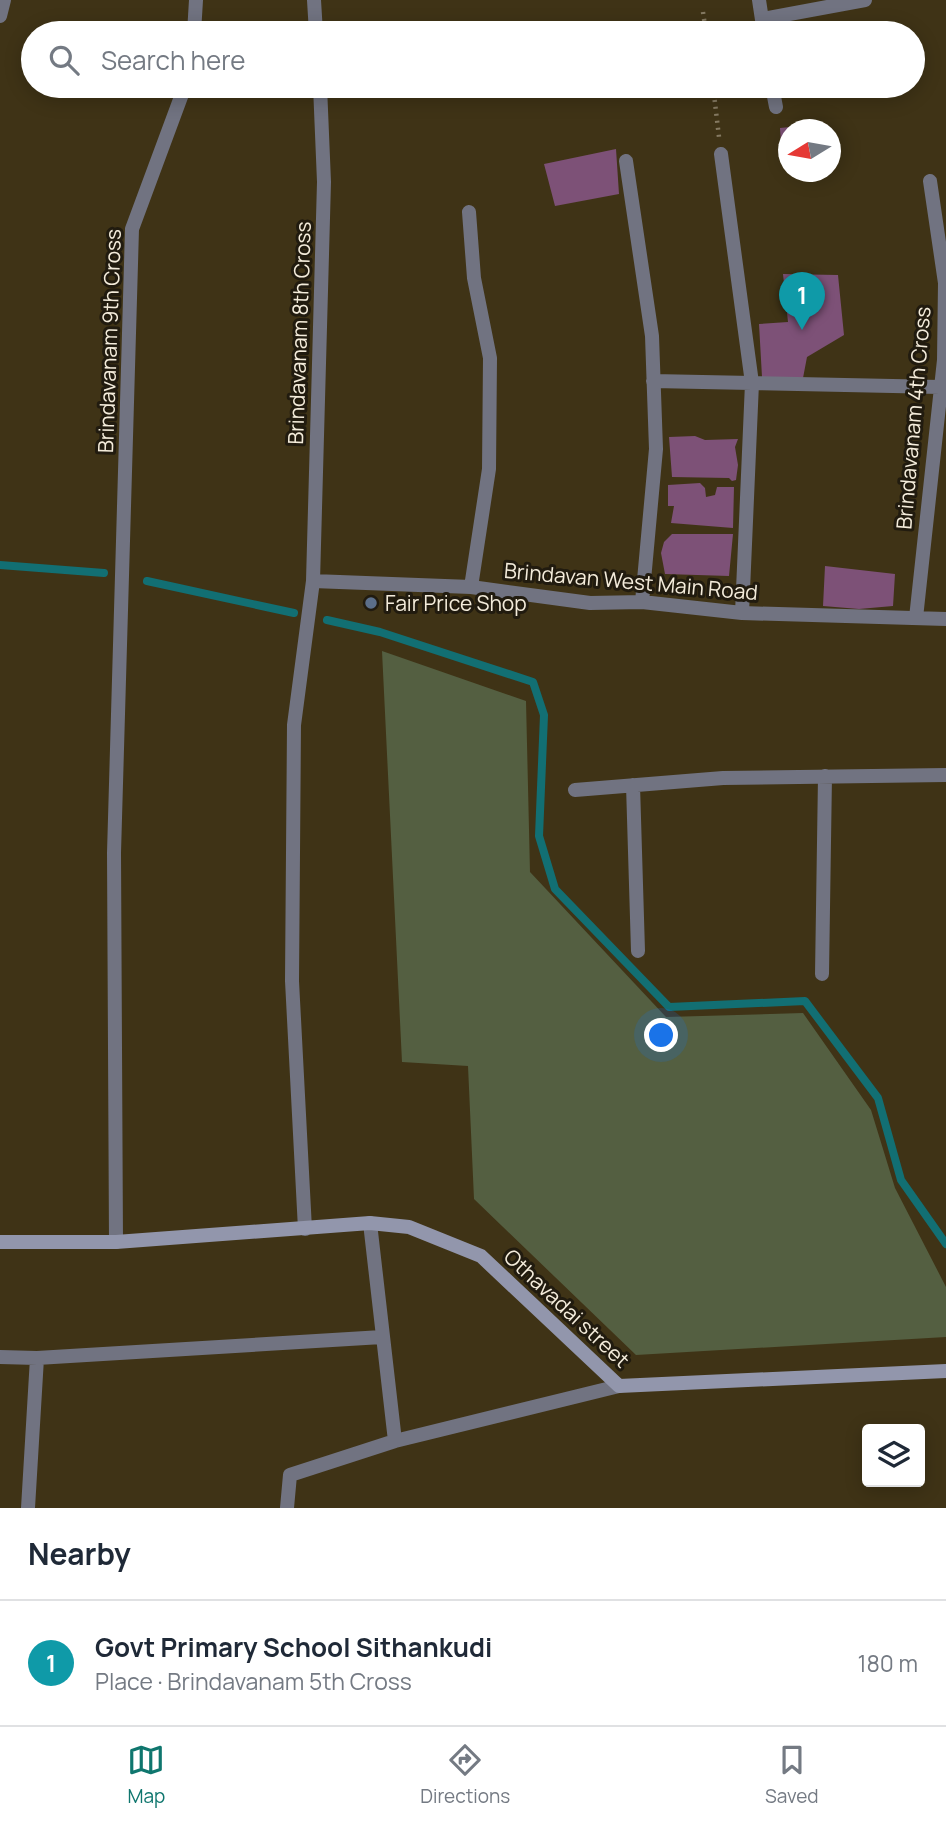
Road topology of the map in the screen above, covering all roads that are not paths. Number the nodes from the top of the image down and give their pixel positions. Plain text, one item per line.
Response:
1 (4, 0) edge
2 (196, 0) edge
3 (314, 0) edge
4 (759, 0) edge
5 (865, 0) edge
6 (0, 16) edge
7 (195, 21) edge
8 (315, 21) edge
9 (762, 21) edge
10 (783, 21) edge
11 (181, 98) edge
12 (320, 98) edge
13 (774, 98) edge
14 (776, 107) dead end
15 (721, 155) road end
16 (626, 161) dead end
17 (930, 181) dead end
18 (469, 212) dead end
19 (946, 283) edge
20 (653, 381) junction
21 (752, 383) junction
22 (940, 387) junction
23 (313, 581) junction
24 (471, 587) junction
25 (642, 602) junction
26 (743, 613) junction
27 (916, 618) junction
28 (946, 619) edge
29 (946, 775) edge
30 (825, 776) junction
31 (633, 785) junction
32 (575, 790) dead end
33 (638, 951) dead end
34 (822, 974) dead end
35 (370, 1223) junction
36 (305, 1229) junction
37 (0, 1242) edge
38 (116, 1242) junction
39 (383, 1337) junction
40 (0, 1357) edge
41 (37, 1358) junction
42 (946, 1371) edge
43 (619, 1386) junction
44 (396, 1441) junction
45 (28, 1508) edge
46 (287, 1508) edge

1 - 6 street
2 - 7 street
3 - 8 street
4 - 9 street
5 - 10 street
11 - 38 street, Brindavanam 9th Cross
12 - 23 street, Brindavanam 8th Cross
13 - 14 street
15 - 21 street
16 - 20 street
17 - 19 street, Brindavanam 4th Cross
18 - 24 street
19 - 22 street, Brindavanam 4th Cross
20 - 21 street
20 - 25 street
21 - 22 street
21 - 26 street
22 - 27 street, Brindavanam 4th Cross
23 - 24 street, Brindavan West Main Road
23 - 36 street, Brindavanam 8th Cross
24 - 25 street, Brindavan West Main Road
25 - 26 street, Brindavan West Main Road
26 - 27 street, Brindavan West Main Road
27 - 28 street, Brindavan West Main Road
29 - 30 street
30 - 31 street
30 - 34 street
31 - 32 street
31 - 33 street
35 - 36 street, Othavadai street
35 - 39 street
35 - 43 street, Othavadai street
36 - 38 street, Othavadai street
37 - 38 street, Othavadai street
39 - 41 street
39 - 44 street
40 - 41 street
41 - 45 street
42 - 43 street, Othavadai street
43 - 44 street
44 - 46 street

